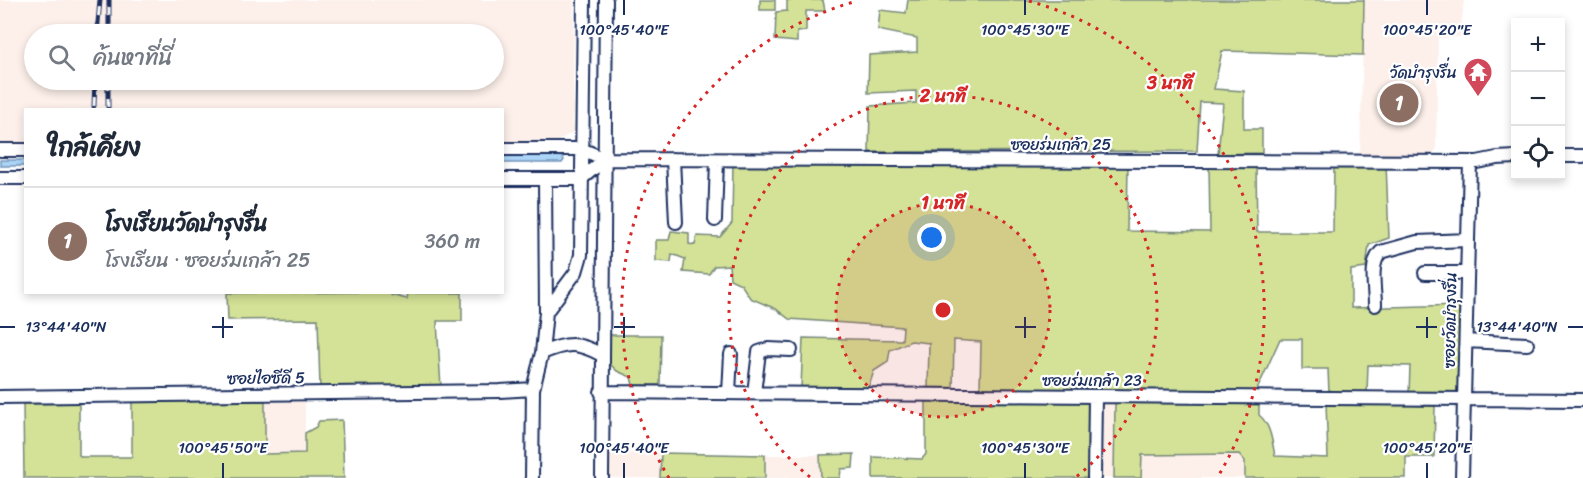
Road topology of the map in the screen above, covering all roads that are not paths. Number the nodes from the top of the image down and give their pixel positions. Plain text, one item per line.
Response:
1 (584, 0) edge
2 (606, 0) edge
3 (504, 148) edge
4 (581, 149) junction
5 (0, 150) edge
6 (24, 150) edge
7 (1565, 156) edge
8 (1583, 156) edge
9 (1511, 157) edge
10 (605, 159) junction
11 (674, 159) junction
12 (717, 160) junction
13 (1470, 162) junction
14 (0, 178) edge
15 (24, 178) edge
16 (504, 179) edge
17 (545, 179) junction
18 (581, 179) junction
19 (715, 220) dead end
20 (676, 222) dead end
21 (1468, 240) junction
22 (1425, 273) dead end
23 (1467, 273) junction
24 (1375, 305) dead end
25 (546, 312) junction
26 (1466, 341) junction
27 (1527, 344) dead end
28 (791, 350) dead end
29 (542, 353) junction
30 (731, 354) dead end
31 (602, 355) junction
32 (533, 388) junction
33 (605, 392) junction
34 (729, 393) junction
35 (754, 393) junction
36 (1095, 396) junction
37 (0, 397) edge
38 (1464, 399) junction
39 (1583, 400) edge
40 (532, 478) edge
41 (602, 478) edge
42 (1094, 478) edge
43 (1462, 478) edge

1 - 4 street
2 - 10 street
3 - 4 street
4 - 10 street
4 - 18 street
5 - 6 street
7 - 8 street
9 - 13 street, ซอยร่มเกล้า 25
10 - 11 street, ซอยร่มเกล้า 25
10 - 18 street
10 - 31 street
11 - 12 street, ซอยร่มเกล้า 25
11 - 20 street
12 - 13 street, ซอยร่มเกล้า 25
12 - 19 street
13 - 21 street, ซอยวัดบำรุงรื่น
14 - 15 street
16 - 17 street
17 - 18 street
17 - 25 street
18 - 25 street
21 - 23 street, ซอยวัดบำรุงรื่น
21 - 24 street
22 - 23 street
23 - 26 street, ซอยวัดบำรุงรื่น
25 - 29 street
26 - 27 street
26 - 38 street, ซอยวัดบำรุงรื่น
28 - 35 street
29 - 31 street
29 - 32 street
30 - 34 street
31 - 33 street
32 - 37 street, ซอยไอซีดี 5
32 - 40 street
33 - 34 street, ซอยร่มเกล้า 23
33 - 41 street
34 - 35 street, ซอยร่มเกล้า 23
35 - 36 street, ซอยร่มเกล้า 23
36 - 38 street, ซอยร่มเกล้า 23
36 - 42 street
38 - 39 street, ซอยร่มเกล้า 23
38 - 43 street, ซอยวัดบำรุงรื่น

